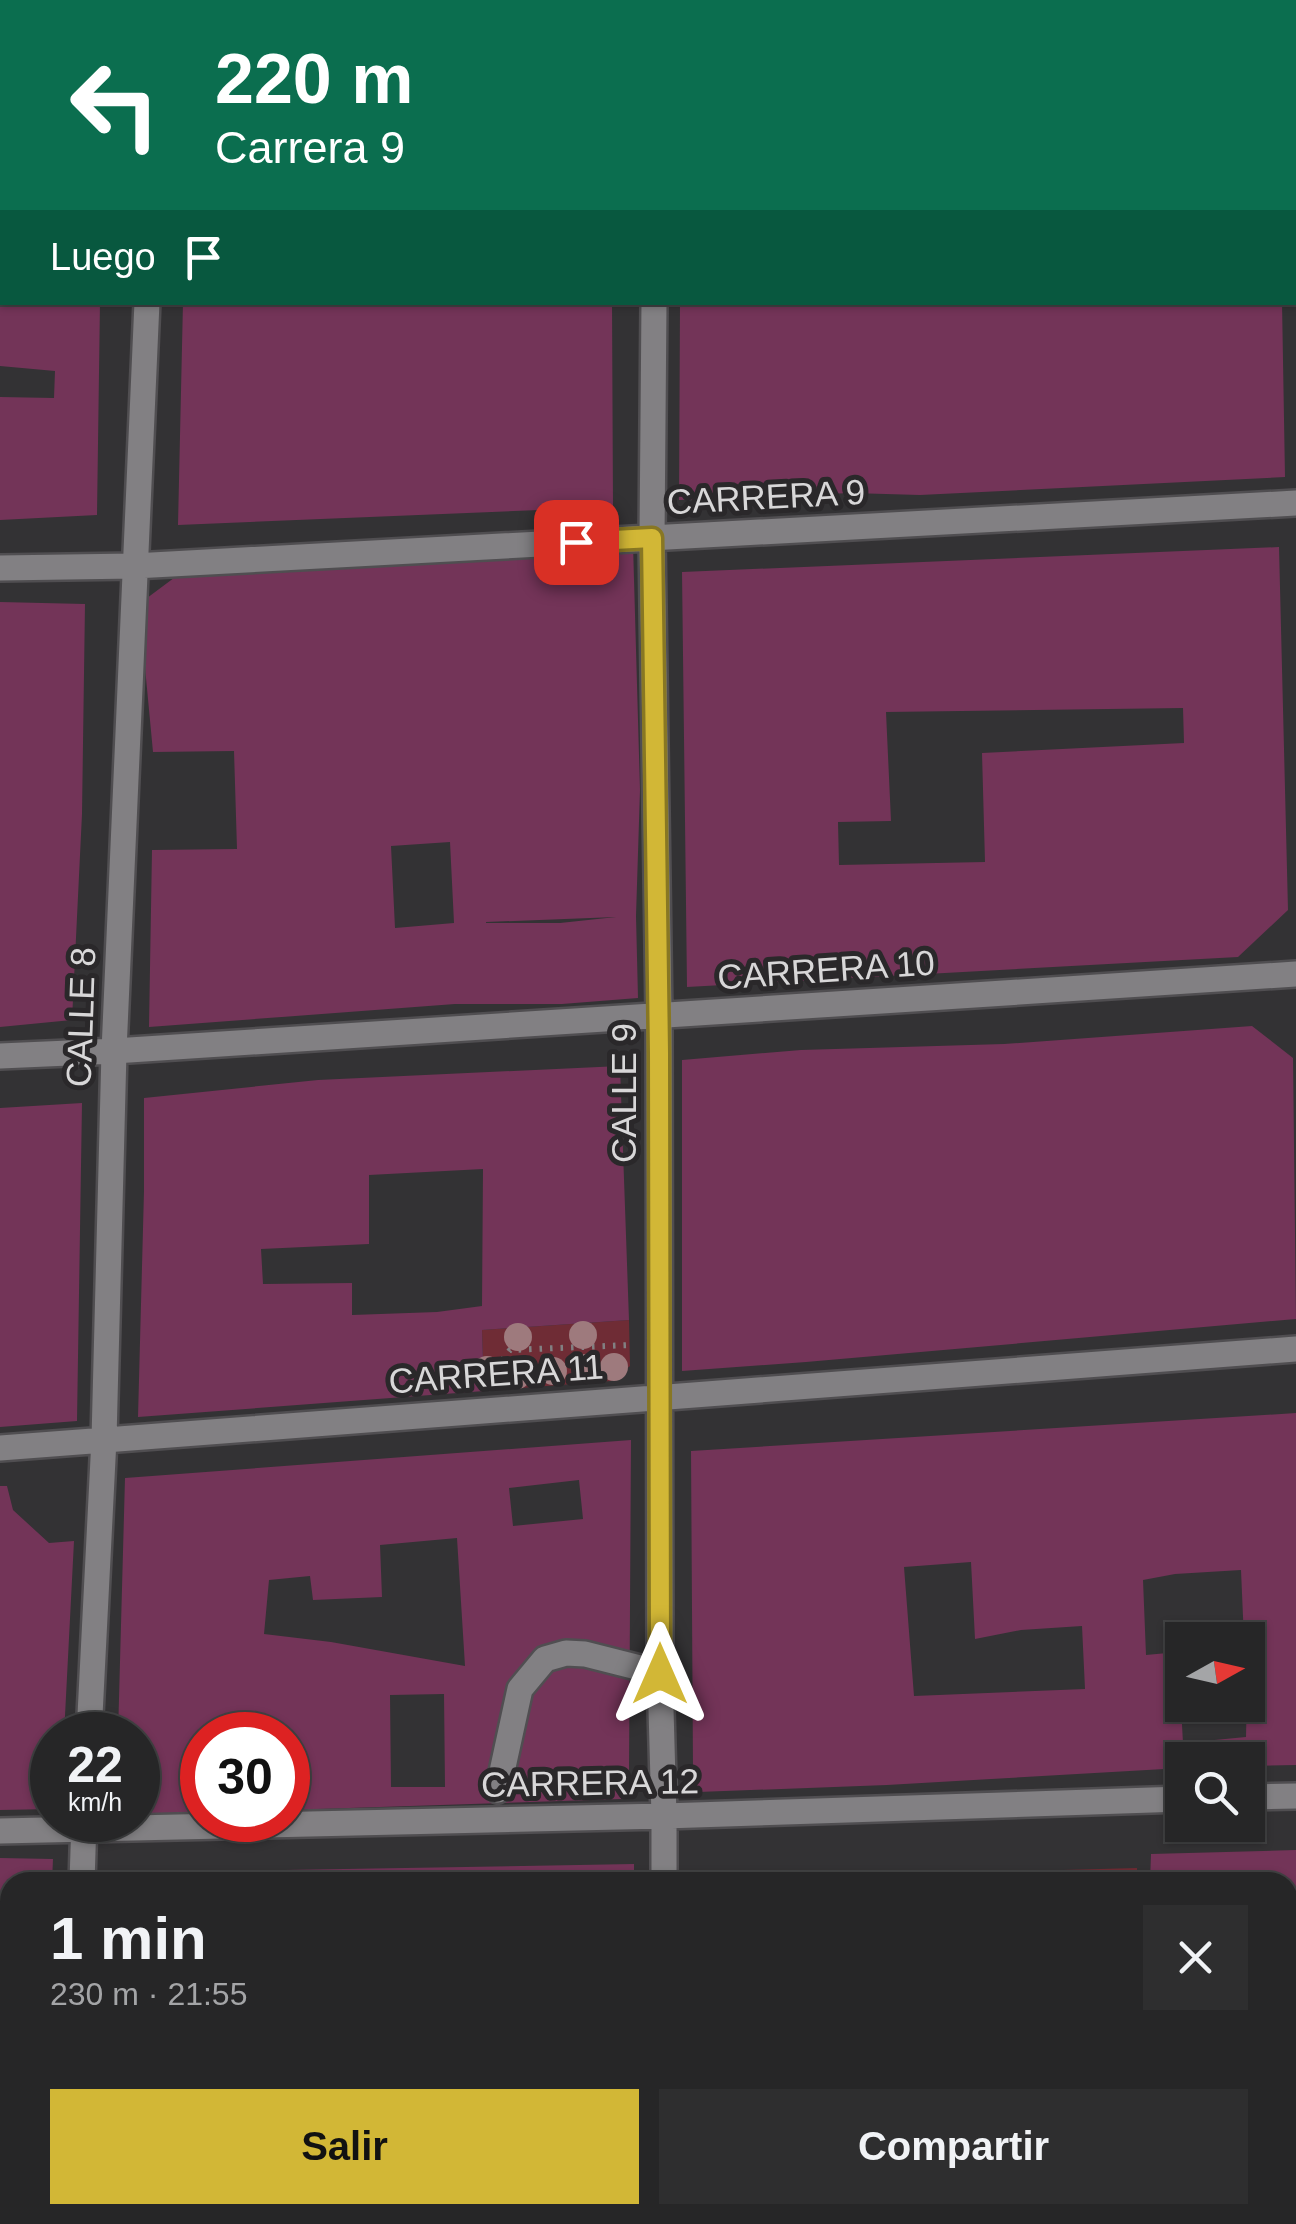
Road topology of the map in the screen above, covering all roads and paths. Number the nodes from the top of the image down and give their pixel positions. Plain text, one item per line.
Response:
1 (147, 305) edge
2 (654, 305) edge
3 (1296, 503) edge
4 (652, 538) junction
5 (134, 566) junction
6 (0, 568) edge
7 (1296, 974) edge
8 (659, 1015) junction
9 (114, 1052) junction
10 (0, 1056) edge
11 (630, 1345) dead end
12 (1296, 1348) edge
13 (504, 1389) dead end
14 (659, 1396) junction
15 (104, 1439) junction
16 (0, 1448) edge
17 (660, 1674) junction
18 (89, 1712) edge
19 (498, 1790) dead end
20 (1296, 1796) edge
21 (1265, 1797) edge
22 (1165, 1800) edge
23 (664, 1816) junction
24 (160, 1824) edge
25 (30, 1829) edge
26 (0, 1831) edge
27 (83, 1842) edge
28 (82, 1872) edge
29 (664, 1872) edge

1 - 5 street, CALLE 8
2 - 4 street, CALLE 9
3 - 4 street, CARRERA 9
4 - 5 street, CARRERA 9
4 - 8 street, CALLE 9
5 - 6 street, CARRERA 9
5 - 9 street, CALLE 8
7 - 8 street, CARRERA 10
8 - 9 street, CARRERA 10
8 - 14 street, CALLE 9
9 - 10 street, CARRERA 10
9 - 15 street, CALLE 8
11 - 13 path
12 - 14 street, CARRERA 11
14 - 15 street, CARRERA 11
14 - 17 street, CALLE 9
15 - 16 street, CARRERA 11
15 - 18 street, CALLE 8
17 - 19 street
17 - 23 street, CALLE 9
20 - 21 street
22 - 23 street, CARRERA 12
23 - 24 street, CARRERA 12
23 - 29 street, CALLE 9
25 - 26 street, CARRERA 12
27 - 28 street

